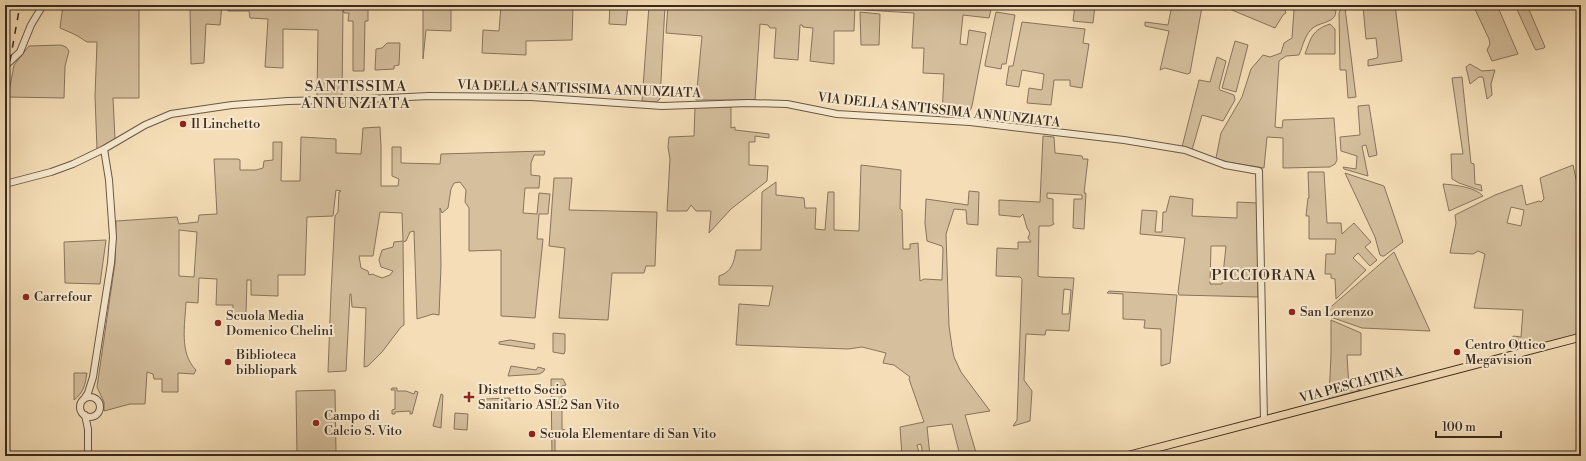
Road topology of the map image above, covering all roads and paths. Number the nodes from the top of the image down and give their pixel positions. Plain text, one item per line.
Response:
1 (43, 5) edge
2 (5, 66) edge
3 (104, 149) junction
4 (5, 184) edge
5 (1581, 337) edge
6 (93, 377) junction
7 (84, 399) junction
8 (98, 400) junction
9 (84, 415) junction
10 (94, 416) junction
11 (1264, 420) junction
12 (88, 429) junction
13 (88, 456) edge
14 (1126, 456) edge

1 - 2 street
3 - 4 street, VIA DELLA SANTISSIMA ANNUNZIATA
3 - 6 street
3 - 11 street, VIA DELLA SANTISSIMA ANNUNZIATA
5 - 11 main road, VIA PESCIATINA
6 - 7 street
6 - 8 street
7 - 8 street
7 - 9 street
8 - 10 street
9 - 10 street
9 - 12 street
10 - 12 street
11 - 14 main road, VIA PESCIATINA
12 - 13 street

